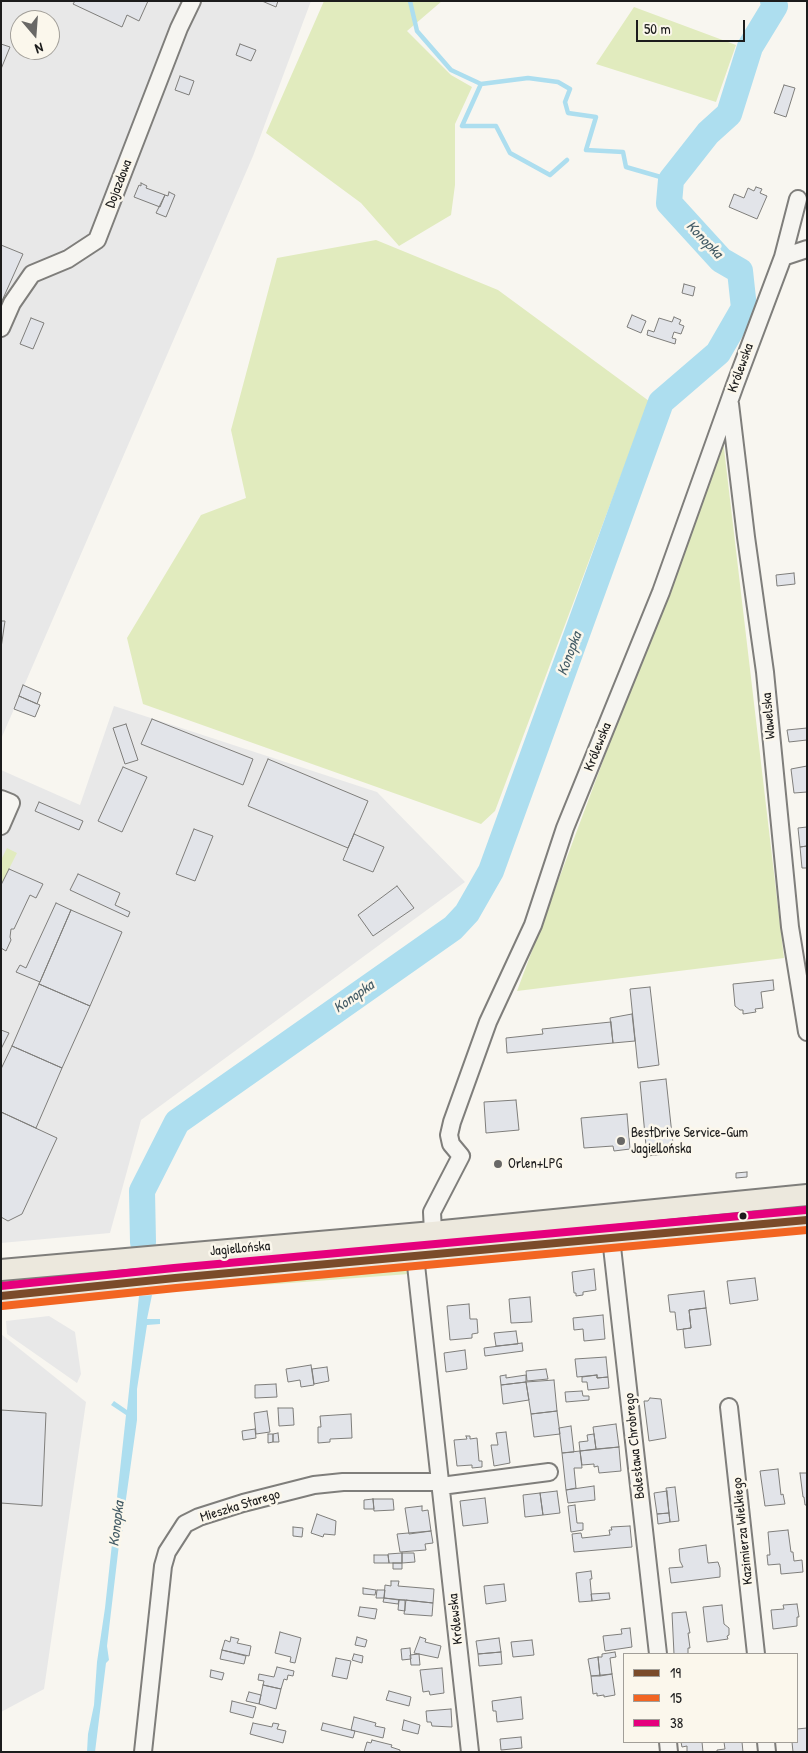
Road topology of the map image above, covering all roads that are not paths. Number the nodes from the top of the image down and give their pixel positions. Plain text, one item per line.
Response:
1 (192, 1) edge
2 (798, 200) dead end
3 (807, 249) edge
4 (783, 257) junction
5 (1, 328) edge
6 (730, 400) junction
7 (1, 799) edge
8 (1, 826) edge
9 (807, 1032) edge
10 (807, 1195) edge
11 (807, 1220) edge
12 (433, 1232) junction
13 (611, 1238) junction
14 (416, 1256) junction
15 (1, 1270) edge
16 (1, 1296) edge
17 (729, 1407) dead end
18 (549, 1472) dead end
19 (441, 1484) junction
20 (658, 1653) edge
21 (756, 1653) edge
22 (143, 1752) edge
23 (470, 1752) edge

1 - 5 street, Dojazdowa
2 - 4 street, Królewska
3 - 4 street
4 - 6 street, Królewska
6 - 9 street, Wawelska
6 - 12 street, Królewska
7 - 8 street
10 - 12 main road, Jagiellońska
11 - 13 main road, Jagiellońska
12 - 15 main road, Jagiellońska
13 - 14 main road, Jagiellońska
13 - 20 street, Bolesława Chrobrego
14 - 16 main road, Jagiellońska
14 - 19 street, Królewska
17 - 21 street, Kazimierza Wielkiego
18 - 19 street
19 - 22 street, Mieszka Starego
19 - 23 street, Królewska

